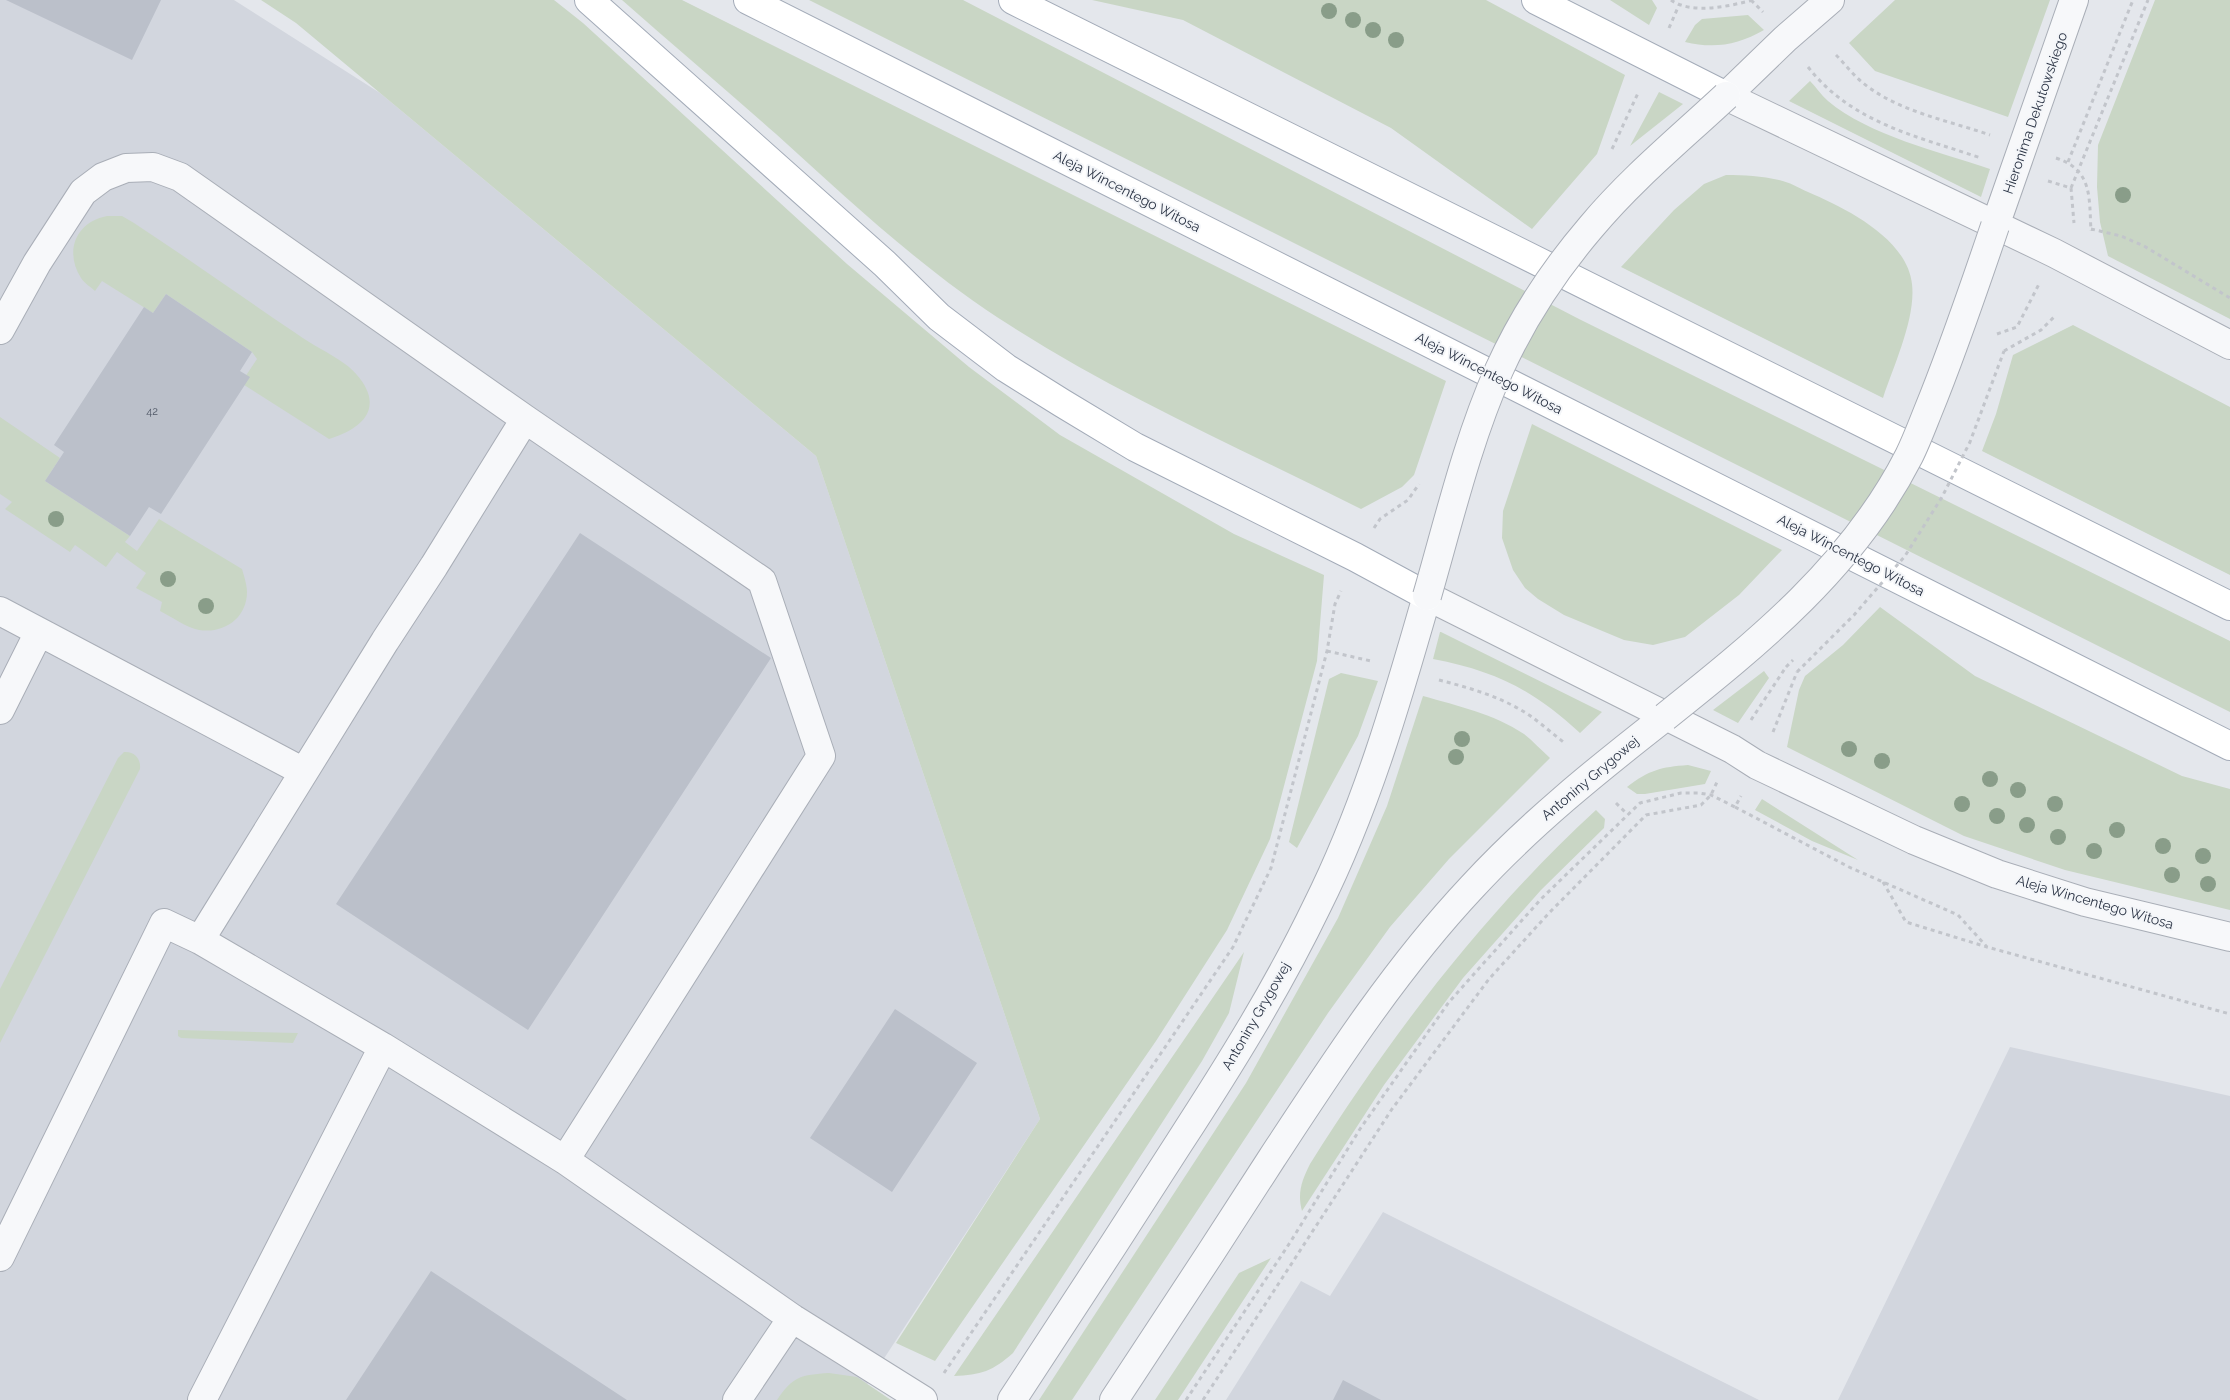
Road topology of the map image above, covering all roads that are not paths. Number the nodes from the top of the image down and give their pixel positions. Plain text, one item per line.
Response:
1 (589, 0) edge
2 (748, 0) edge
3 (1013, 0) edge
4 (1536, 0) edge
5 (1830, 0) edge
6 (2074, 0) edge
7 (1726, 96) junction
8 (1995, 226) junction
9 (0, 330) edge
10 (2230, 345) edge
11 (525, 419) junction
12 (1427, 596) junction
13 (2230, 606) edge
14 (0, 611) edge
15 (39, 632) junction
16 (0, 710) edge
17 (1665, 717) junction
18 (2230, 746) edge
19 (304, 772) junction
20 (2230, 938) edge
21 (200, 940) junction
22 (384, 1047) junction
23 (565, 1160) junction
24 (0, 1257) edge
25 (792, 1318) junction
26 (752, 1388) edge
27 (202, 1400) edge
28 (737, 1400) edge
29 (923, 1400) edge
30 (1012, 1400) edge
31 (1114, 1400) edge

1 - 12 main road
2 - 18 main road, Aleja Wincentego Witosa
3 - 13 main road
4 - 7 main road
5 - 7 street
6 - 8 street, Hieronima Dekutowskiego
7 - 8 street
7 - 12 street, Antoniny Grygowej, bridge
8 - 10 street
8 - 17 street, Hieronima Dekutowskiego, bridge
9 - 11 street
11 - 19 street
11 - 23 street
12 - 17 street, Aleja Wincentego Witosa
12 - 30 street, Antoniny Grygowej
14 - 15 street
15 - 16 street
15 - 19 street
17 - 20 street, Aleja Wincentego Witosa
17 - 31 street, Antoniny Grygowej
19 - 21 street
21 - 22 street
21 - 24 street
22 - 23 street
22 - 27 street
23 - 25 street
25 - 26 street
25 - 29 street
26 - 28 street

